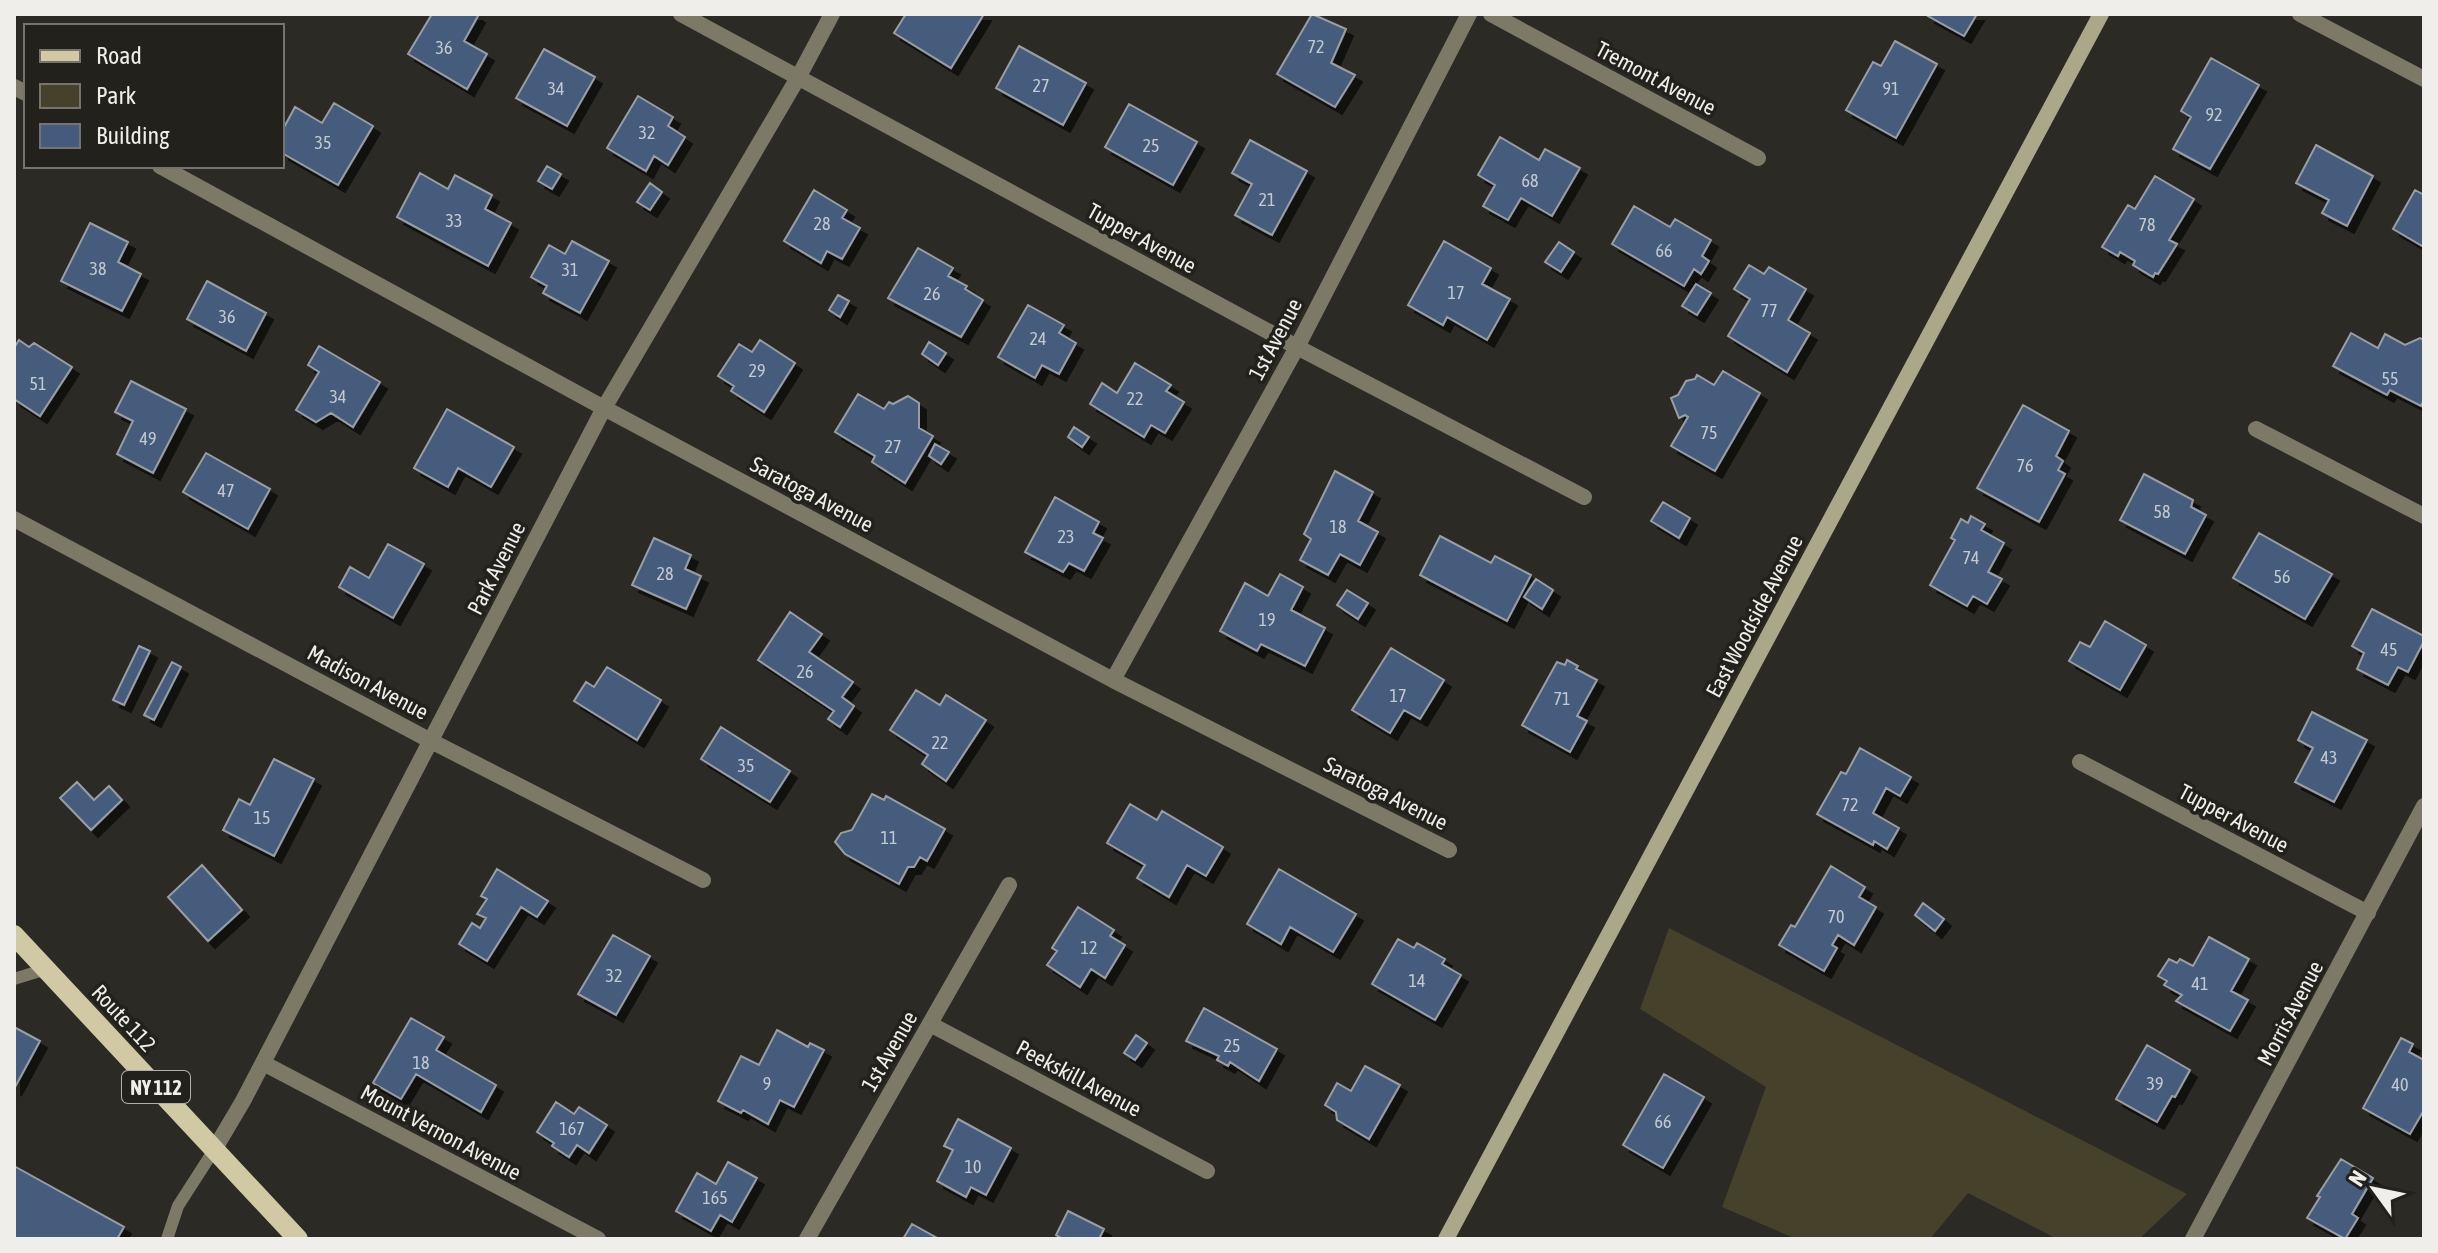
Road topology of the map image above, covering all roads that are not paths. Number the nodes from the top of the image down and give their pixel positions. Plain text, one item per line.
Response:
1 (681, 14) edge
2 (832, 14) edge
3 (1469, 14) edge
4 (1491, 14) edge
5 (2101, 14) edge
6 (2300, 14) edge
7 (799, 76) junction
8 (2424, 79) edge
9 (1758, 158) dead end
10 (164, 168) edge
11 (1297, 347) junction
12 (604, 408) junction
13 (2256, 429) dead end
14 (1584, 497) dead end
15 (2424, 516) edge
16 (14, 519) edge
17 (1113, 680) junction
18 (431, 741) junction
19 (2080, 762) dead end
20 (2424, 806) edge
21 (1449, 850) dead end
22 (703, 880) dead end
23 (1009, 885) dead end
24 (2368, 913) junction
25 (14, 935) edge
26 (46, 969) junction
27 (14, 979) edge
28 (930, 1024) junction
29 (263, 1063) junction
30 (214, 1150) junction
31 (1207, 1171) dead end
32 (167, 1239) edge
33 (298, 1239) edge
34 (598, 1239) edge
35 (807, 1239) edge
36 (1446, 1239) edge
37 (2193, 1239) edge

1 - 7 street, Tupper Avenue
2 - 7 street, Park Avenue
3 - 11 street, 1st Avenue
4 - 9 street, Tremont Avenue
5 - 36 main road, East Woodside Avenue
6 - 8 street
7 - 11 street, Tupper Avenue
7 - 12 street, Park Avenue
10 - 12 street, Saratoga Avenue
11 - 14 street, Tupper Avenue
11 - 17 street, 1st Avenue
12 - 17 street, Saratoga Avenue
12 - 18 street, Park Avenue
13 - 15 street
16 - 18 street, Madison Avenue
17 - 21 street, Saratoga Avenue
18 - 22 street, Madison Avenue
18 - 29 street, Park Avenue
19 - 24 street, Tupper Avenue
20 - 24 street, Morris Avenue
23 - 28 street, 1st Avenue
24 - 37 street, Morris Avenue
25 - 26 main road, Route 112 / NY 112
26 - 27 lane
26 - 30 main road, Route 112 / NY 112
28 - 31 street, Peekskill Avenue
28 - 35 street, 1st Avenue
29 - 30 street, Park Avenue
29 - 34 street, Mount Vernon Avenue
30 - 32 lane
30 - 33 main road, Route 112 / NY 112

